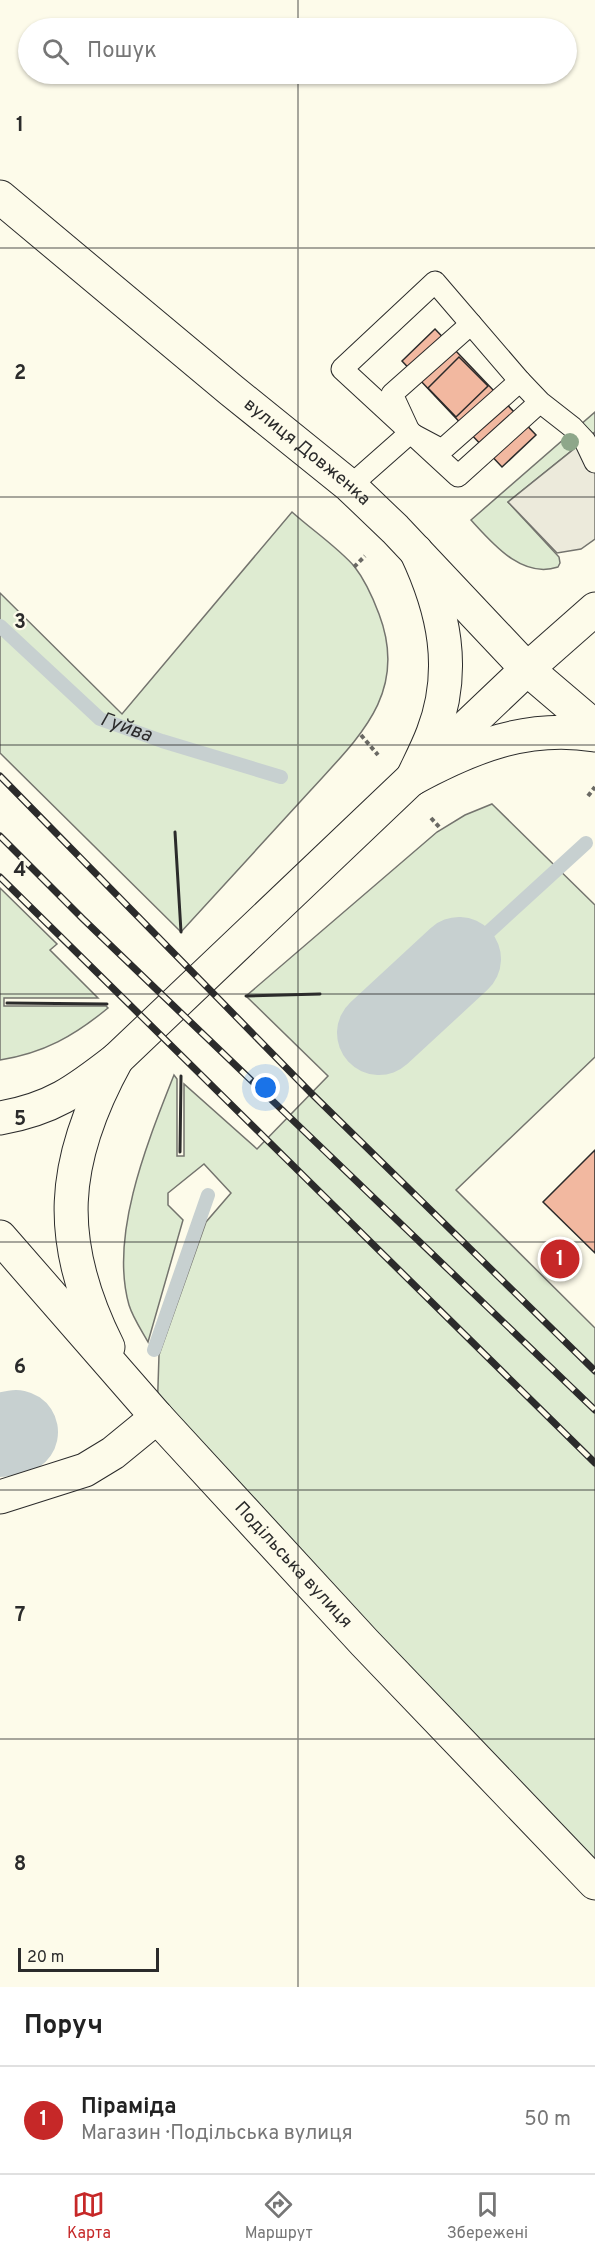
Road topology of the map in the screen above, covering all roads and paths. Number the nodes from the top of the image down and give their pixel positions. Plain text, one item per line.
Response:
1 (0, 197) edge
2 (471, 324) junction
3 (520, 381) junction
4 (540, 402) junction
5 (410, 433) junction
6 (595, 462) edge
7 (350, 486) junction
8 (416, 551) junction
9 (595, 609) edge
10 (527, 669) junction
11 (595, 727) edge
12 (595, 735) edge
13 (412, 779) junction
14 (595, 787) edge
15 (588, 796) dead end
16 (117, 1059) junction
17 (0, 1118) edge
18 (0, 1237) edge
19 (124, 1380) junction
20 (157, 1417) junction
21 (0, 1497) edge
22 (595, 1883) edge

1 - 7 street, вулиця Довженка
2 - 3 lane
2 - 5 lane
2 - 5 lane
3 - 4 lane
3 - 5 lane
4 - 5 lane
4 - 6 lane
5 - 7 lane
7 - 8 street, вулиця Довженка
8 - 10 street, вулиця Довженка
8 - 13 street
9 - 10 street
10 - 11 street, вулиця Довженка
10 - 13 street
12 - 13 street
13 - 16 street
14 - 15 path
16 - 17 street
16 - 19 street
18 - 19 street, Подільська вулиця
19 - 20 street, Подільська вулиця
20 - 21 street
20 - 22 street, Подільська вулиця

